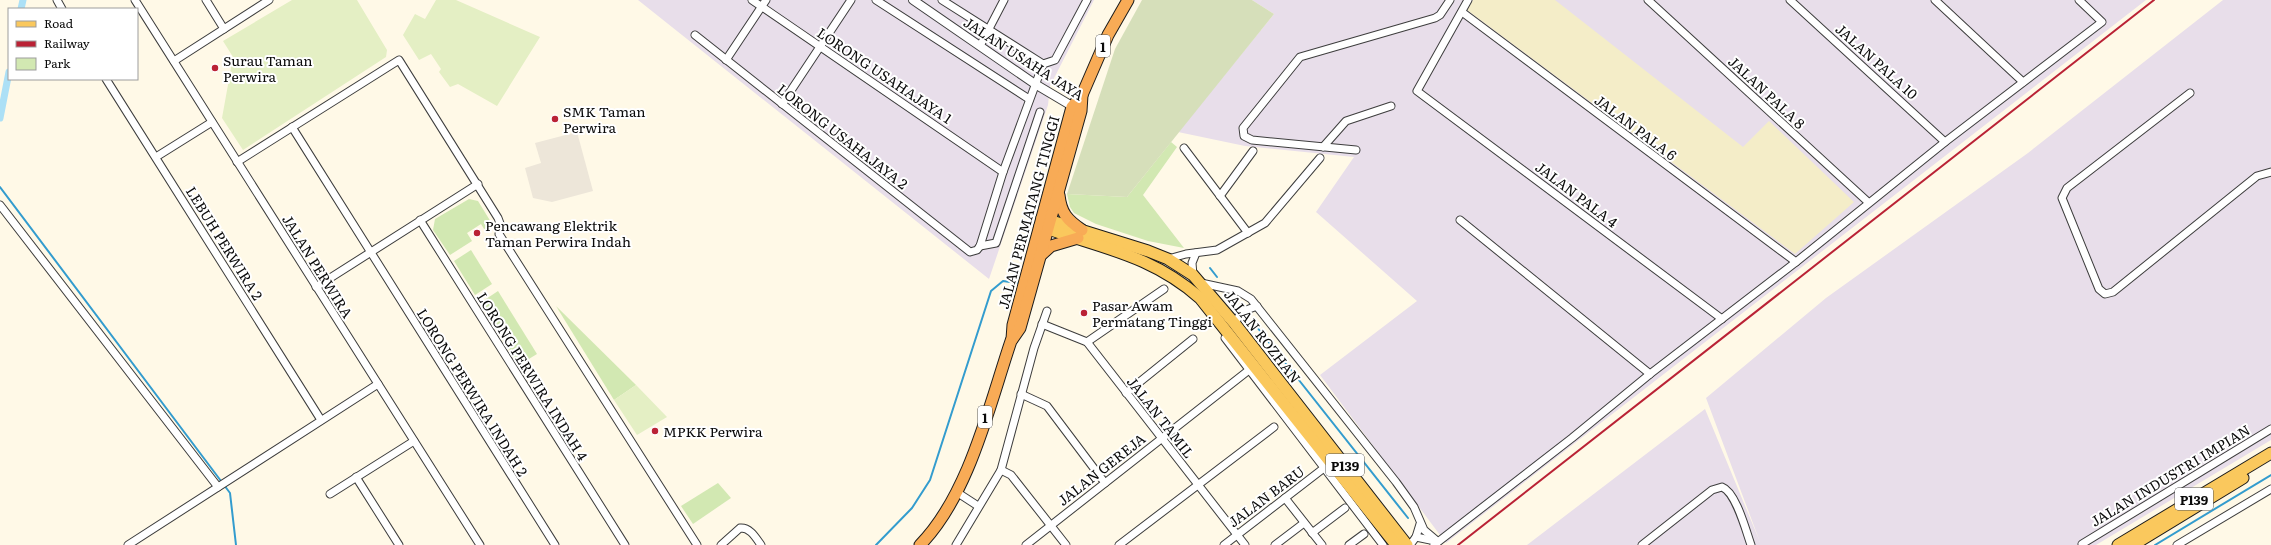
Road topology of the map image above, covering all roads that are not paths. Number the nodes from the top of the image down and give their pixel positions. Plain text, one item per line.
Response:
1 (135, 0) edge
2 (206, 0) edge
3 (269, 0) edge
4 (752, 0) edge
5 (851, 0) edge
6 (876, 0) edge
7 (913, 0) edge
8 (942, 0) edge
9 (1004, 0) edge
10 (1087, 0) edge
11 (1128, 0) edge
12 (1450, 0) edge
13 (1468, 0) edge
14 (1648, 0) edge
15 (1790, 0) edge
16 (1935, 0) edge
17 (2079, 0) edge
18 (764, 3) edge
19 (1462, 12) junction
20 (224, 29) junction
21 (988, 30) junction
22 (695, 35) dead end
23 (820, 46) junction
24 (980, 46) junction
25 (726, 60) junction
26 (174, 61) junction
27 (1044, 64) junction
28 (107, 80) edge
29 (2023, 82) junction
30 (1035, 84) junction
31 (2190, 93) dead end
32 (1030, 99) junction
33 (782, 104) junction
34 (1391, 106) dead end
35 (1076, 109) junction
36 (1040, 112) dead end
37 (212, 122) junction
38 (292, 127) junction
39 (1016, 136) junction
40 (1029, 141) junction
41 (1946, 142) junction
42 (1323, 147) junction
43 (1184, 148) dead end
44 (1356, 150) dead end
45 (1253, 151) dead end
46 (156, 157) junction
47 (1320, 158) dead end
48 (237, 162) junction
49 (1003, 172) junction
50 (2271, 172) edge
51 (478, 184) junction
52 (1058, 190) junction
53 (1220, 196) junction
54 (1868, 202) junction
55 (0, 205) edge
56 (420, 220) junction
57 (1460, 220) dead end
58 (1045, 223) junction
59 (1248, 233) junction
60 (1080, 234) junction
61 (979, 248) junction
62 (370, 252) junction
63 (1196, 252) junction
64 (1040, 256) junction
65 (1168, 259) junction
66 (1796, 262) junction
67 (1197, 279) junction
68 (1184, 284) junction
69 (316, 287) junction
70 (1164, 289) dead end
71 (1257, 306) junction
72 (1047, 311) dead end
73 (1722, 319) junction
74 (1042, 324) junction
75 (1235, 324) junction
76 (1193, 339) dead end
77 (1011, 341) junction
78 (1087, 342) junction
79 (1249, 370) junction
80 (1650, 374) junction
81 (378, 384) junction
82 (1278, 387) junction
83 (1126, 393) junction
84 (1021, 394) junction
85 (321, 420) junction
86 (1274, 427) dead end
87 (2271, 429) edge
88 (1161, 439) junction
89 (414, 441) junction
90 (2271, 452) edge
91 (2271, 461) edge
92 (1324, 468) junction
93 (1001, 470) junction
94 (356, 477) junction
95 (1105, 483) junction
96 (1198, 485) junction
97 (218, 486) junction
98 (2271, 489) edge
99 (958, 493) junction
100 (330, 494) dead end
101 (1285, 498) junction
102 (978, 506) junction
103 (1345, 508) dead end
104 (1304, 523) junction
105 (1420, 524) junction
106 (1050, 525) junction
107 (1312, 533) junction
108 (1364, 534) dead end
109 (1237, 535) junction
110 (1416, 537) junction
111 (1281, 543) edge
112 (1436, 543) edge
113 (922, 544) edge
114 (2082, 544) edge
115 (128, 545) edge
116 (399, 545) edge
117 (480, 545) edge
118 (555, 545) edge
119 (625, 545) edge
120 (697, 545) edge
121 (721, 545) edge
122 (761, 545) edge
123 (956, 545) edge
124 (1026, 545) edge
125 (1066, 545) edge
126 (1119, 545) edge
127 (1224, 545) edge
128 (1245, 545) edge
129 (1322, 545) edge
130 (1349, 545) edge
131 (1384, 545) edge
132 (1396, 545) edge
133 (1409, 545) edge
134 (1642, 545) edge
135 (1752, 545) edge
136 (2118, 545) edge
137 (2133, 545) edge
138 (2177, 545) edge

1 - 26 street, JALAN PERWIRA
2 - 20 street
3 - 20 street
4 - 18 street, LORONG USAHAJAYA 1
5 - 23 street
6 - 32 street
7 - 24 street, JALAN USAHA JAYA
8 - 21 street, JALAN USAHA JAYA
9 - 21 street
10 - 27 street
11 - 35 highway, JALAN PERMATANG TINGGI / 1
12 - 42 street
13 - 19 street
14 - 54 street, JALAN PALA 8
15 - 41 street, JALAN PALA 10
16 - 29 street
17 - 29 street
18 - 23 street, LORONG USAHAJAYA 1
18 - 25 street
19 - 66 street, JALAN PALA 6
19 - 73 street, JALAN PALA 4
20 - 26 street
21 - 24 street
21 - 27 street, JALAN USAHA JAYA
22 - 25 street, LORONG USAHAJAYA 2
23 - 33 street
23 - 49 street, LORONG USAHAJAYA 1
24 - 30 street, JALAN USAHA JAYA
25 - 33 street, LORONG USAHAJAYA 2
26 - 37 street, JALAN PERWIRA
27 - 30 street
28 - 46 street, LEBUH PERWIRA 2
29 - 41 street
30 - 32 street
30 - 35 street, JALAN USAHA JAYA
31 - 50 street
32 - 39 street
33 - 61 street, LORONG USAHAJAYA 2
34 - 42 street
35 - 52 highway, JALAN PERMATANG TINGGI / 1
35 - 58 highway, JALAN PERMATANG TINGGI / 1
36 - 40 street
37 - 46 street
37 - 48 street, JALAN PERWIRA
38 - 48 street
38 - 51 street
38 - 62 street, LORONG PERWIRA INDAH 2
39 - 40 street
39 - 49 street
40 - 61 street
41 - 54 street
42 - 44 street
43 - 53 street
45 - 53 street
46 - 85 street, LEBUH PERWIRA 2
47 - 59 street
48 - 69 street, JALAN PERWIRA
49 - 61 street
51 - 56 street
51 - 120 street
52 - 58 highway, JALAN PERMATANG TINGGI / 1
52 - 60 highway
53 - 59 street
54 - 66 street
55 - 97 street
56 - 62 street
56 - 119 street, LORONG PERWIRA INDAH 4
57 - 80 street
58 - 60 main road, JALAN ROZHAN / P139
58 - 64 highway, JALAN PERMATANG TINGGI / 1
58 - 77 highway, JALAN PERMATANG TINGGI / 1
59 - 63 street
60 - 64 highway
60 - 65 main road, JALAN ROZHAN / P139
60 - 68 main road, JALAN ROZHAN / P139
62 - 69 street
62 - 118 street, LORONG PERWIRA INDAH 2
63 - 65 street
63 - 67 street
64 - 77 highway, JALAN PERMATANG TINGGI / 1
65 - 67 main road, JALAN ROZHAN / P139
66 - 73 street
67 - 71 street
67 - 75 main road, JALAN ROZHAN / P139
68 - 79 street
68 - 82 main road, JALAN ROZHAN / P139
69 - 81 street, JALAN PERWIRA
70 - 78 street
71 - 75 street
71 - 105 street
72 - 74 street
73 - 80 street
74 - 78 street
74 - 84 street
75 - 82 main road, JALAN ROZHAN / P139
76 - 83 street
77 - 99 highway, JALAN PERMATANG TINGGI / 1
78 - 83 street, JALAN TAMIL
79 - 88 street, JALAN GEREJA
79 - 92 street
80 - 112 street
81 - 85 street
81 - 89 street, JALAN PERWIRA
82 - 132 main road, JALAN ROZHAN / P139
82 - 133 main road, JALAN ROZHAN / P139
83 - 88 street, JALAN TAMIL
84 - 93 street
84 - 95 street
85 - 97 street
86 - 96 street
87 - 114 street, JALAN INDUSTRI IMPIAN
88 - 95 street, JALAN GEREJA
88 - 96 street, JALAN TAMIL
89 - 94 street
89 - 117 street, JALAN PERWIRA
90 - 136 main road, P139
91 - 137 main road, P139
92 - 101 street, JALAN BARU
92 - 131 street
93 - 102 street
93 - 106 street
94 - 100 street
94 - 116 street
95 - 106 street, JALAN GEREJA
96 - 109 street, JALAN TAMIL
96 - 126 street
97 - 115 street
98 - 138 street
99 - 102 street
99 - 113 highway, JALAN PERMATANG TINGGI / 1
101 - 104 street
101 - 109 street, JALAN BARU
102 - 123 street
103 - 107 street
104 - 107 street
104 - 111 street
105 - 110 street
105 - 112 street
106 - 124 street, JALAN GEREJA
106 - 125 street
107 - 129 street
108 - 130 street
109 - 127 street, JALAN BARU
109 - 128 street, JALAN TAMIL
110 - 112 street
110 - 133 street
121 - 122 street
134 - 135 street

